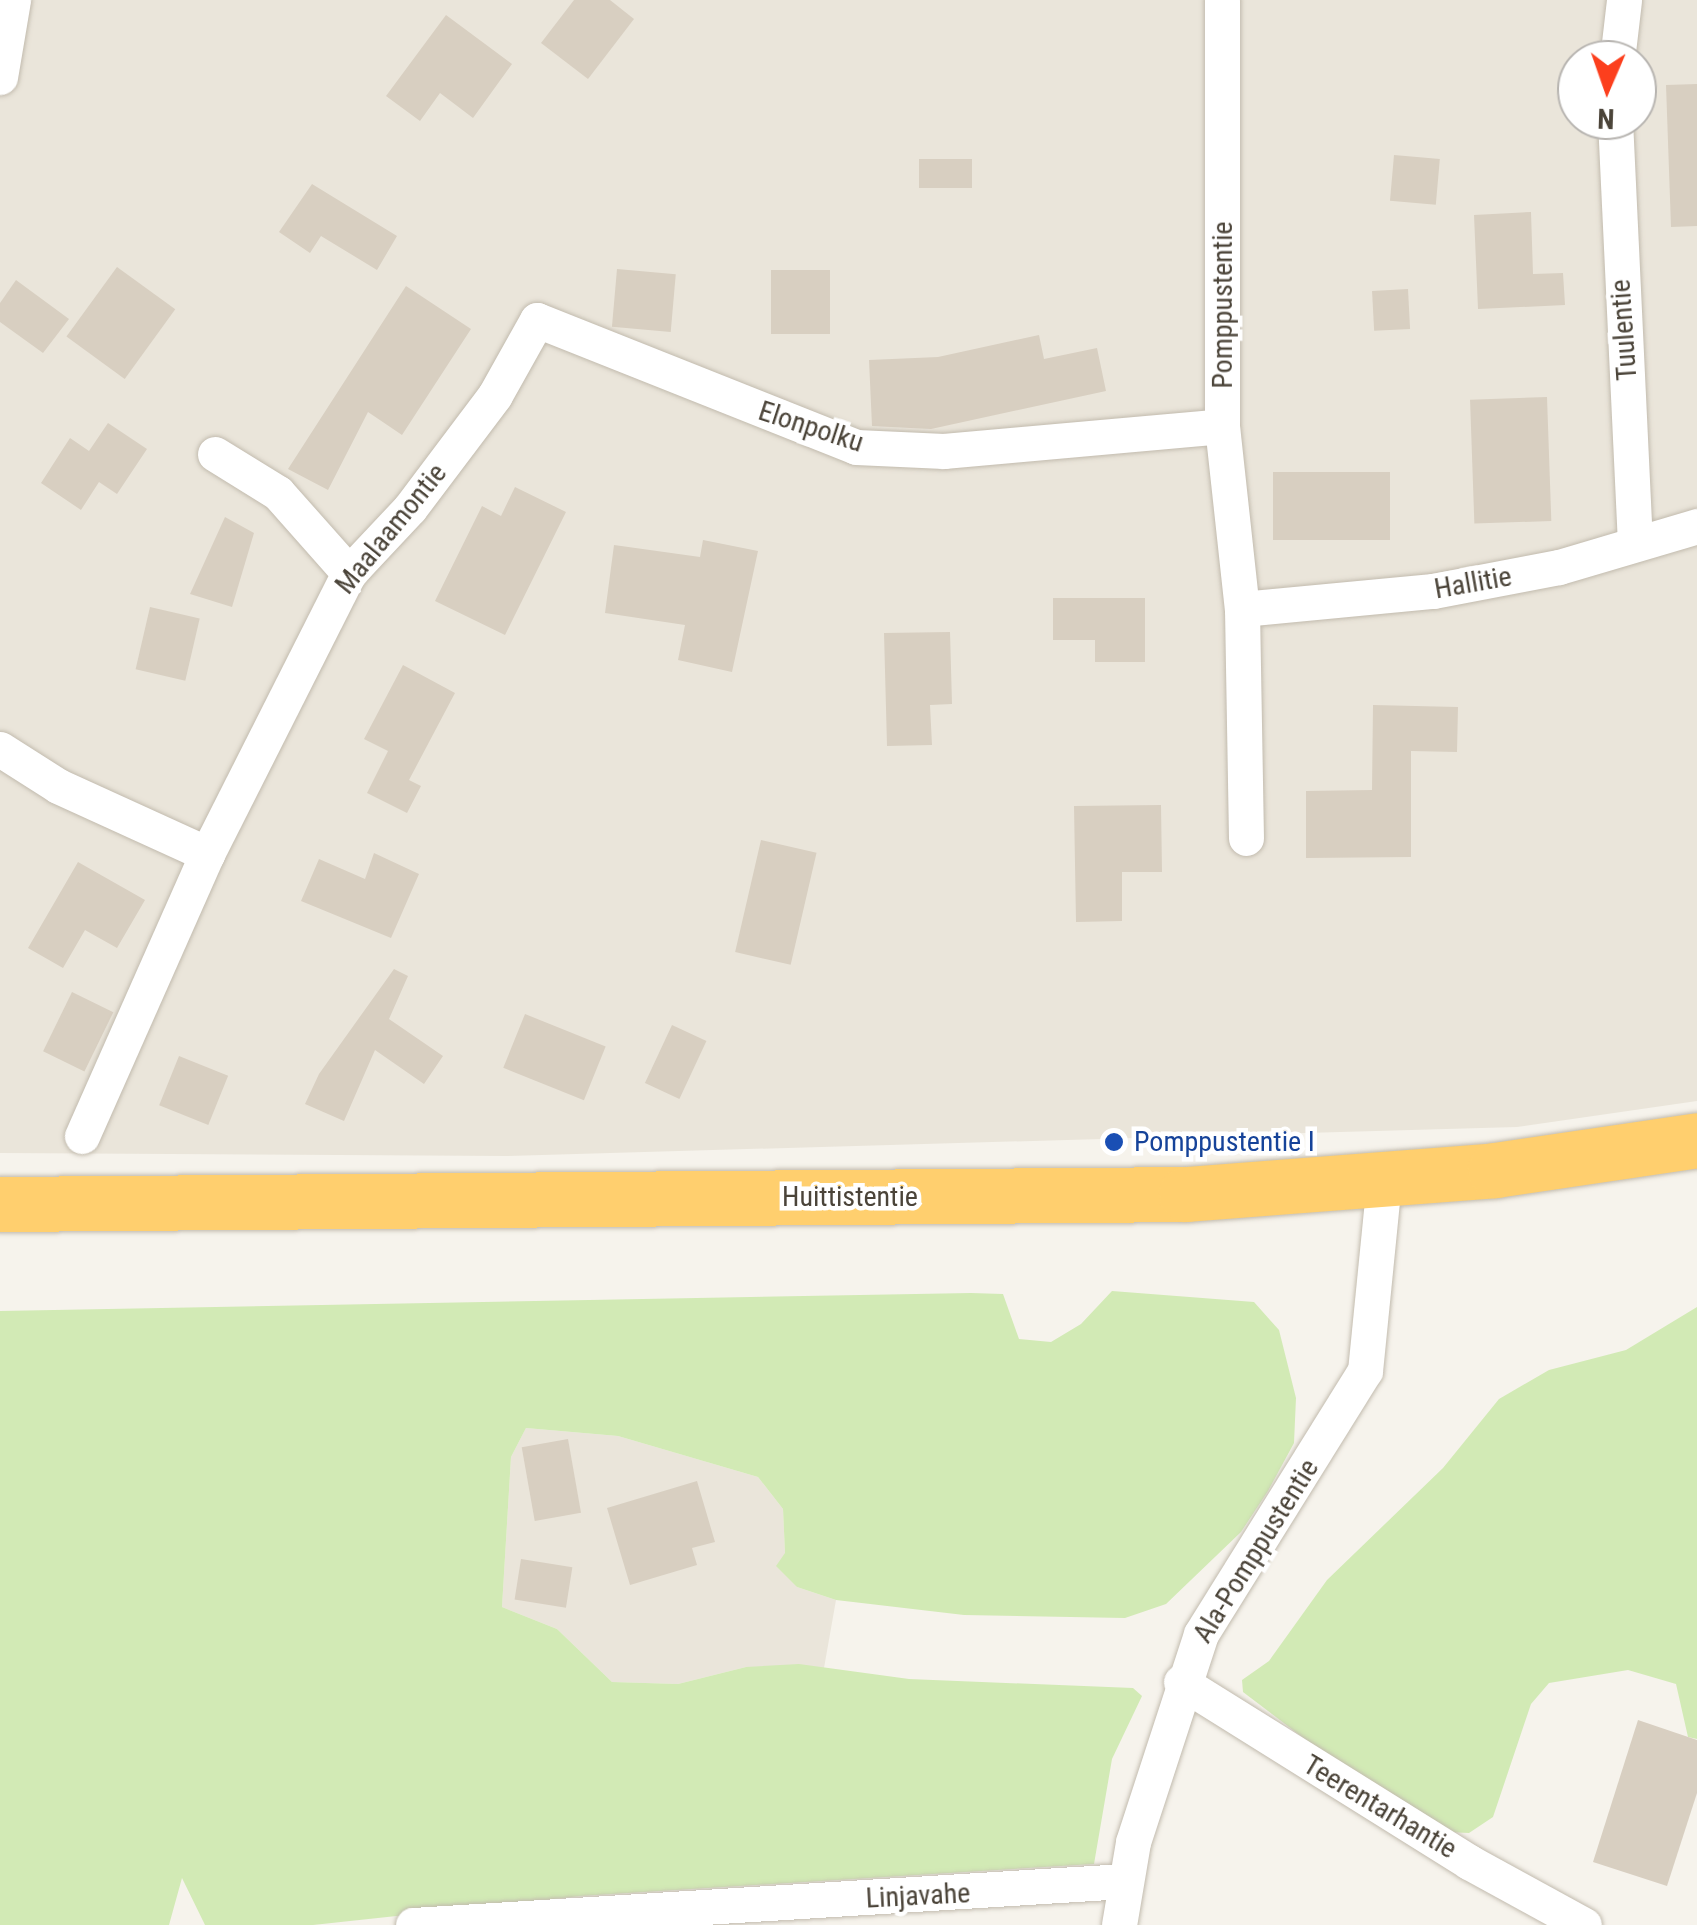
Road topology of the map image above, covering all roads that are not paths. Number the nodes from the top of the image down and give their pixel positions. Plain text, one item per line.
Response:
1 (13, 0) edge
2 (1222, 0) edge
3 (1624, 0) edge
4 (1619, 40) edge
5 (0, 78) edge
6 (1616, 140) edge
7 (537, 320) joint
8 (1222, 426) junction
9 (215, 454) dead end
10 (1697, 526) edge
11 (1635, 541) junction
12 (349, 573) junction
13 (1242, 608) junction
14 (0, 749) edge
15 (1246, 838) dead end
16 (207, 854) junction
17 (82, 1136) dead end
18 (1697, 1140) edge
19 (1384, 1180) junction
20 (0, 1204) edge
21 (1181, 1682) junction
22 (1124, 1881) junction
23 (413, 1925) edge
24 (1119, 1925) edge
25 (1584, 1925) edge

1 - 5 street
2 - 8 street, Pomppustentie
3 - 4 street
6 - 11 street, Tuulentie
7 - 8 street, Elonpolku
7 - 12 street, Maalaamontie
8 - 13 street, Pomppustentie
9 - 12 street
10 - 11 street, Hallitie
11 - 13 street, Hallitie
12 - 16 street, Maalaamontie
13 - 15 street, Pomppustentie
14 - 16 street
16 - 17 street, Maalaamontie
18 - 19 highway, Huittistentie
19 - 20 highway, Huittistentie
19 - 21 street, Ala-Pomppustentie
21 - 22 street, Ala-Pomppustentie
21 - 25 street, Teerentarhantie
22 - 23 street, Linjavahe
22 - 24 street, Ala-Pomppustentie

